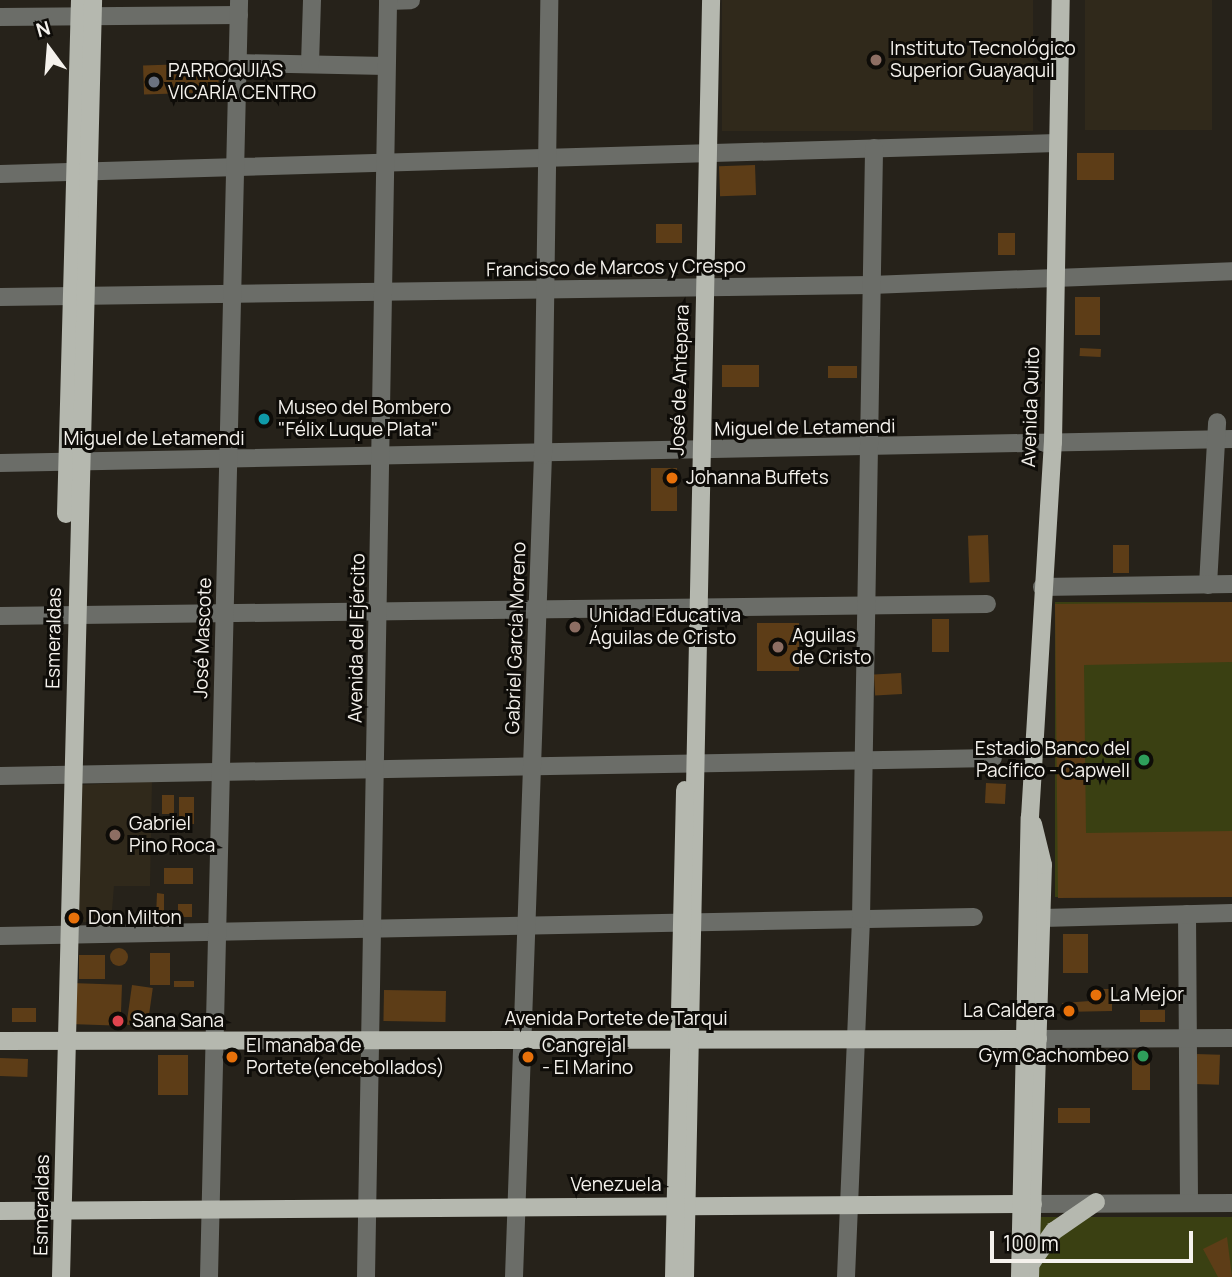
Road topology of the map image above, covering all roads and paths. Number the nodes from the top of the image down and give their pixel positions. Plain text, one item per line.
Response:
1 (312, 0) edge
2 (388, 0) edge
3 (411, 0) edge
4 (549, 0) edge
5 (711, 0) edge
6 (1061, 0) edge
7 (239, 7) edge
8 (86, 8) edge
9 (0, 17) edge
10 (238, 63) junction
11 (310, 64) junction
12 (386, 66) junction
13 (1057, 143) junction
14 (874, 148) junction
15 (707, 153) junction
16 (551, 160) junction
17 (388, 163) junction
18 (232, 166) junction
19 (82, 171) junction
20 (0, 174) edge
21 (1232, 271) edge
22 (1055, 279) junction
23 (871, 285) junction
24 (704, 286) junction
25 (233, 291) junction
26 (546, 291) junction
27 (77, 293) junction
28 (387, 293) junction
29 (0, 297) edge
30 (1222, 433) edge
31 (1053, 442) junction
32 (867, 449) junction
33 (699, 452) junction
34 (543, 455) junction
35 (383, 459) junction
36 (74, 460) junction
37 (229, 460) junction
38 (0, 464) edge
39 (1208, 584) junction
40 (1232, 584) edge
41 (1042, 587) junction
42 (987, 604) dead end
43 (862, 605) junction
44 (695, 610) junction
45 (538, 611) junction
46 (225, 612) junction
47 (379, 612) junction
48 (70, 613) junction
49 (0, 616) edge
50 (993, 758) dead end
51 (861, 760) junction
52 (691, 762) junction
53 (533, 766) junction
54 (375, 769) junction
55 (220, 771) junction
56 (67, 773) junction
57 (0, 776) edge
58 (1030, 815) junction
59 (1232, 913) edge
60 (1187, 914) junction
61 (974, 917) dead end
62 (1043, 918) junction
63 (861, 919) junction
64 (693, 923) junction
65 (525, 926) junction
66 (375, 929) junction
67 (217, 932) junction
68 (65, 934) junction
69 (0, 936) edge
70 (1188, 1038) junction
71 (1232, 1038) edge
72 (691, 1039) junction
73 (855, 1039) junction
74 (1038, 1039) junction
75 (0, 1041) edge
76 (62, 1041) junction
77 (372, 1041) junction
78 (521, 1041) junction
79 (213, 1042) junction
80 (1096, 1202) junction
81 (1189, 1203) junction
82 (1232, 1203) edge
83 (1033, 1204) junction
84 (848, 1205) junction
85 (686, 1206) junction
86 (516, 1207) junction
87 (368, 1208) junction
88 (209, 1209) junction
89 (0, 1211) edge
90 (58, 1211) junction
91 (1027, 1273) edge
92 (51, 1277) edge
93 (61, 1277) edge
94 (209, 1277) edge
95 (366, 1277) edge
96 (514, 1277) edge
97 (674, 1277) edge
98 (685, 1277) edge
99 (846, 1277) edge

1 - 11 street
2 - 3 street
2 - 12 street, Avenida del Ejército
4 - 16 street, Gabriel García Moreno
5 - 15 main road, José de Antepara
6 - 13 main road, Avenida Quito
7 - 8 street
7 - 10 street, José Mascote
8 - 9 street
8 - 19 main road, Esmeraldas
10 - 11 street
10 - 18 street, José Mascote
11 - 12 street
12 - 17 street, Avenida del Ejército
13 - 14 street
13 - 22 main road, Avenida Quito
14 - 15 street
14 - 23 street
15 - 16 street
15 - 24 main road, José de Antepara
16 - 17 street
16 - 26 street, Gabriel García Moreno
17 - 18 street
17 - 28 street, Avenida del Ejército
18 - 19 street
18 - 25 street, José Mascote
19 - 20 street
19 - 27 main road, Esmeraldas
21 - 22 street, Francisco de Marcos y Crespo
22 - 23 street, Francisco de Marcos y Crespo
22 - 31 main road, Avenida Quito
23 - 24 street, Francisco de Marcos y Crespo
23 - 32 street
24 - 26 street, Francisco de Marcos y Crespo
24 - 33 main road, José de Antepara
25 - 27 street, Francisco de Marcos y Crespo
25 - 28 street, Francisco de Marcos y Crespo
25 - 37 street, José Mascote
26 - 28 street, Francisco de Marcos y Crespo
26 - 34 street, Gabriel García Moreno
27 - 29 street, Francisco de Marcos y Crespo
27 - 36 main road, Esmeraldas
28 - 35 street, Avenida del Ejército
30 - 31 street, Miguel de Letamendi
30 - 39 street
31 - 32 street, Miguel de Letamendi
31 - 41 main road, Avenida Quito
32 - 33 street, Miguel de Letamendi
32 - 43 street
33 - 34 street, Miguel de Letamendi
33 - 44 main road, José de Antepara
34 - 35 street, Miguel de Letamendi
34 - 45 street, Gabriel García Moreno
35 - 37 street, Miguel de Letamendi
35 - 47 street, Avenida del Ejército
36 - 37 street, Miguel de Letamendi
36 - 38 street, Miguel de Letamendi
36 - 48 main road, Esmeraldas
37 - 46 street, José Mascote
39 - 40 street
39 - 41 street
41 - 58 main road, Avenida Quito
42 - 43 street
43 - 44 street
43 - 51 street
44 - 45 street
44 - 52 main road, José de Antepara
45 - 47 street
45 - 53 street, Gabriel García Moreno
46 - 47 street
46 - 48 street
46 - 55 street, José Mascote
47 - 54 street, Avenida del Ejército
48 - 49 street
48 - 56 main road, Esmeraldas
50 - 51 street
51 - 52 street
51 - 63 street
52 - 53 street
52 - 64 main road, José de Antepara
52 - 97 main road, José de Antepara, bridge
53 - 54 street
53 - 65 street, Gabriel García Moreno
54 - 55 street
54 - 66 street, Avenida del Ejército
55 - 56 street
55 - 67 street, José Mascote
56 - 57 street
56 - 68 main road, Esmeraldas
58 - 62 main road, Avenida Quito
58 - 91 main road, Avenida Quito, bridge
59 - 60 street
60 - 62 street
60 - 70 street
61 - 63 street
62 - 74 main road, Avenida Quito
63 - 64 street
63 - 73 street
64 - 65 street
64 - 72 main road, José de Antepara
65 - 66 street
65 - 78 street, Gabriel García Moreno
66 - 67 street
66 - 77 street, Avenida del Ejército
67 - 68 street
67 - 79 street, José Mascote
68 - 69 street
68 - 76 main road, Esmeraldas
70 - 71 street, Avenida Portete de Tarqui
70 - 74 street, Avenida Portete de Tarqui
70 - 81 street
72 - 73 main road, Avenida Portete de Tarqui
72 - 78 main road, Avenida Portete de Tarqui
72 - 85 main road, José de Antepara
73 - 74 main road, Avenida Portete de Tarqui
73 - 84 street
74 - 83 main road, Avenida Quito
75 - 76 main road, Avenida Portete de Tarqui
76 - 79 main road, Avenida Portete de Tarqui
76 - 90 main road, Esmeraldas
77 - 78 main road, Avenida Portete de Tarqui
77 - 79 main road, Avenida Portete de Tarqui
77 - 87 street, Avenida del Ejército
78 - 86 street, Gabriel García Moreno
79 - 88 street, José Mascote
80 - 81 street, Venezuela
80 - 83 street, Venezuela
80 - 91 main road
81 - 82 street, Venezuela
83 - 84 main road, Venezuela
83 - 91 main road, Avenida Quito
84 - 85 main road, Venezuela
84 - 99 street
85 - 86 main road, Venezuela
85 - 98 main road, José de Antepara
86 - 87 main road, Venezuela
86 - 96 street, Gabriel García Moreno
87 - 88 main road, Venezuela
87 - 95 street, Avenida del Ejército
88 - 90 main road, Venezuela
88 - 94 street, José Mascote
89 - 90 main road, Venezuela
90 - 92 main road, Esmeraldas
90 - 93 main road, Esmeraldas

